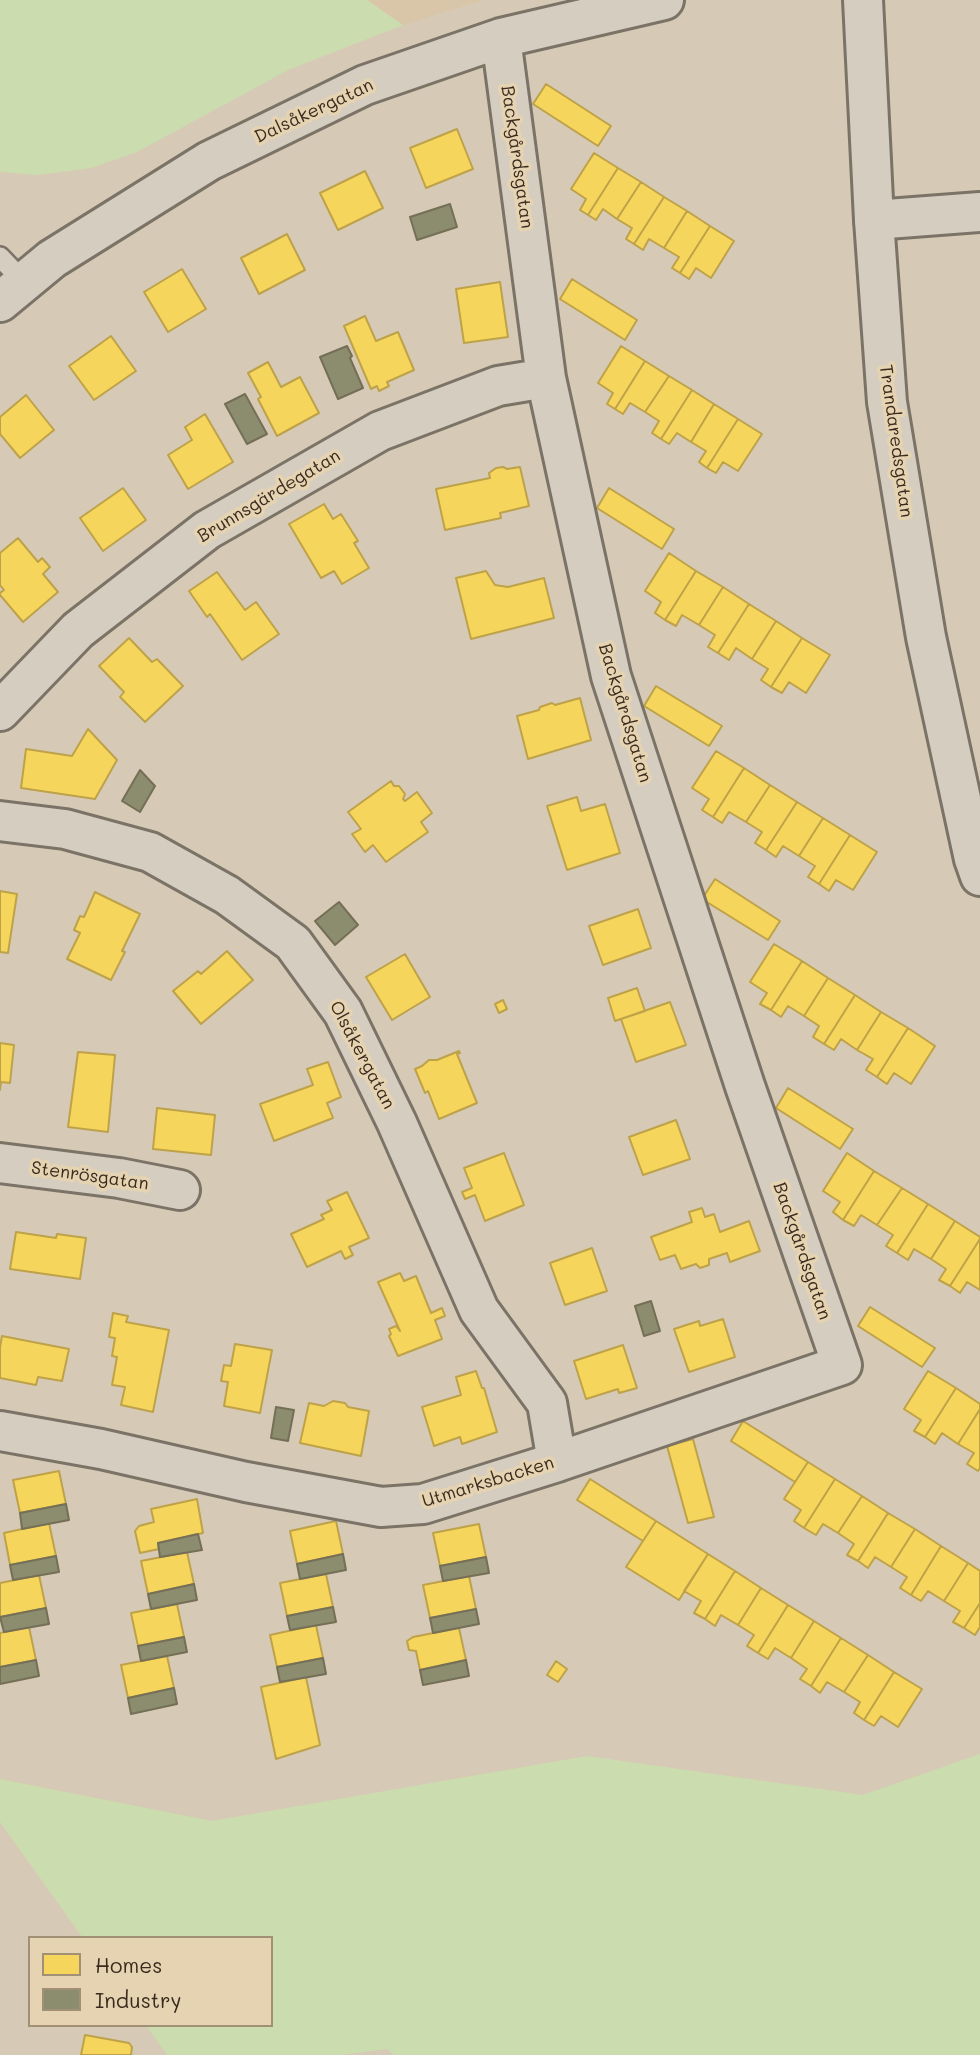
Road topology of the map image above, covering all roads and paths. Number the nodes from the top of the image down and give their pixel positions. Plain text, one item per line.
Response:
1 (664, 0) edge
2 (863, 0) edge
3 (501, 38) junction
4 (980, 212) edge
5 (874, 220) junction
6 (8, 280) edge
7 (547, 378) junction
8 (0, 711) edge
9 (0, 821) edge
10 (980, 876) edge
11 (0, 1163) edge
12 (180, 1190) dead end
13 (842, 1365) joint
14 (0, 1431) edge
15 (557, 1462) junction

1 - 3 street, Dalsåkergatan
2 - 5 street, Trandaredsgatan
3 - 6 street, Dalsåkergatan
3 - 7 street, Backgårdsgatan
4 - 5 street
5 - 10 street, Trandaredsgatan
7 - 8 street, Brunnsgärdegatan
7 - 13 street, Backgårdsgatan
9 - 15 street, Olsåkergatan
11 - 12 street, Stenrösgatan
13 - 15 street, Utmarksbacken
14 - 15 street, Utmarksbacken

